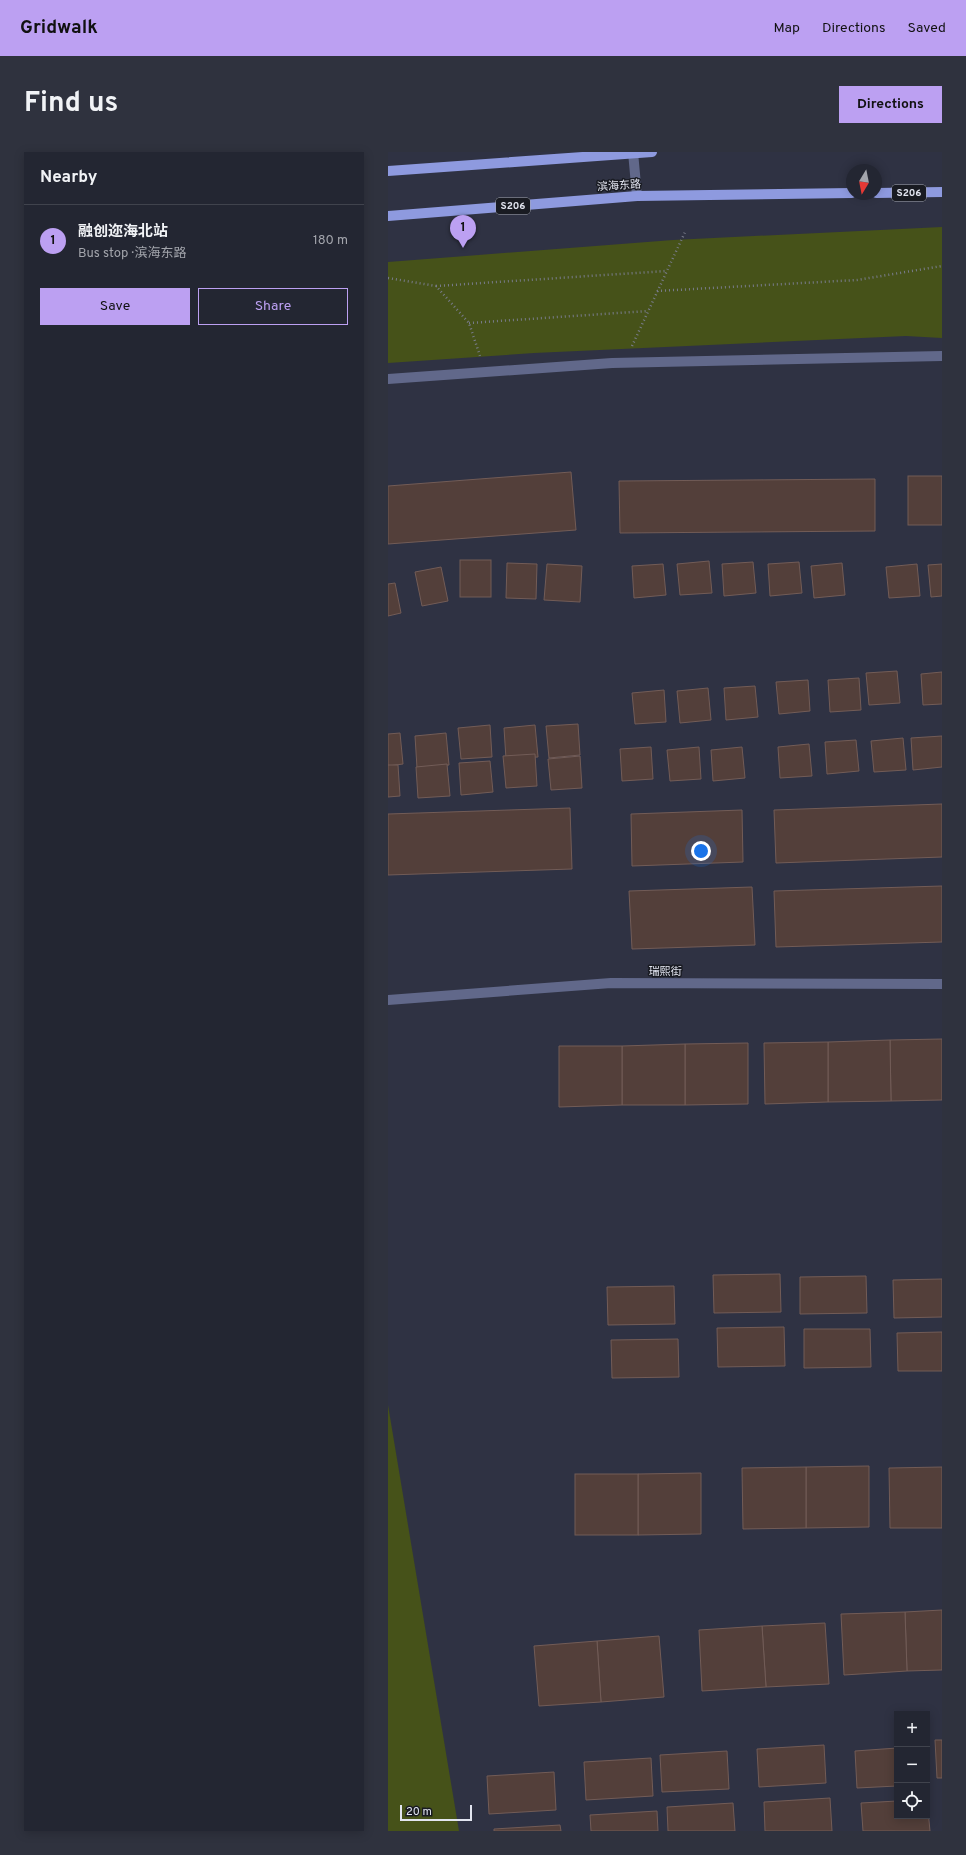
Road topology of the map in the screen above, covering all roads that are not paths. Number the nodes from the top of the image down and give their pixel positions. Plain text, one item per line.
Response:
1 (633, 152) edge
2 (652, 152) edge
3 (388, 171) edge
4 (942, 192) edge
5 (846, 193) edge
6 (882, 193) edge
7 (637, 196) junction
8 (388, 216) edge
9 (942, 356) edge
10 (388, 379) edge
11 (942, 984) edge
12 (388, 1000) edge

1 - 2 main road
1 - 3 main road
1 - 7 street
4 - 6 main road, S206
5 - 7 main road, 滨海东路 / S206
7 - 8 main road, 滨海东路 / S206
9 - 10 street
11 - 12 street, 瑞熙街

